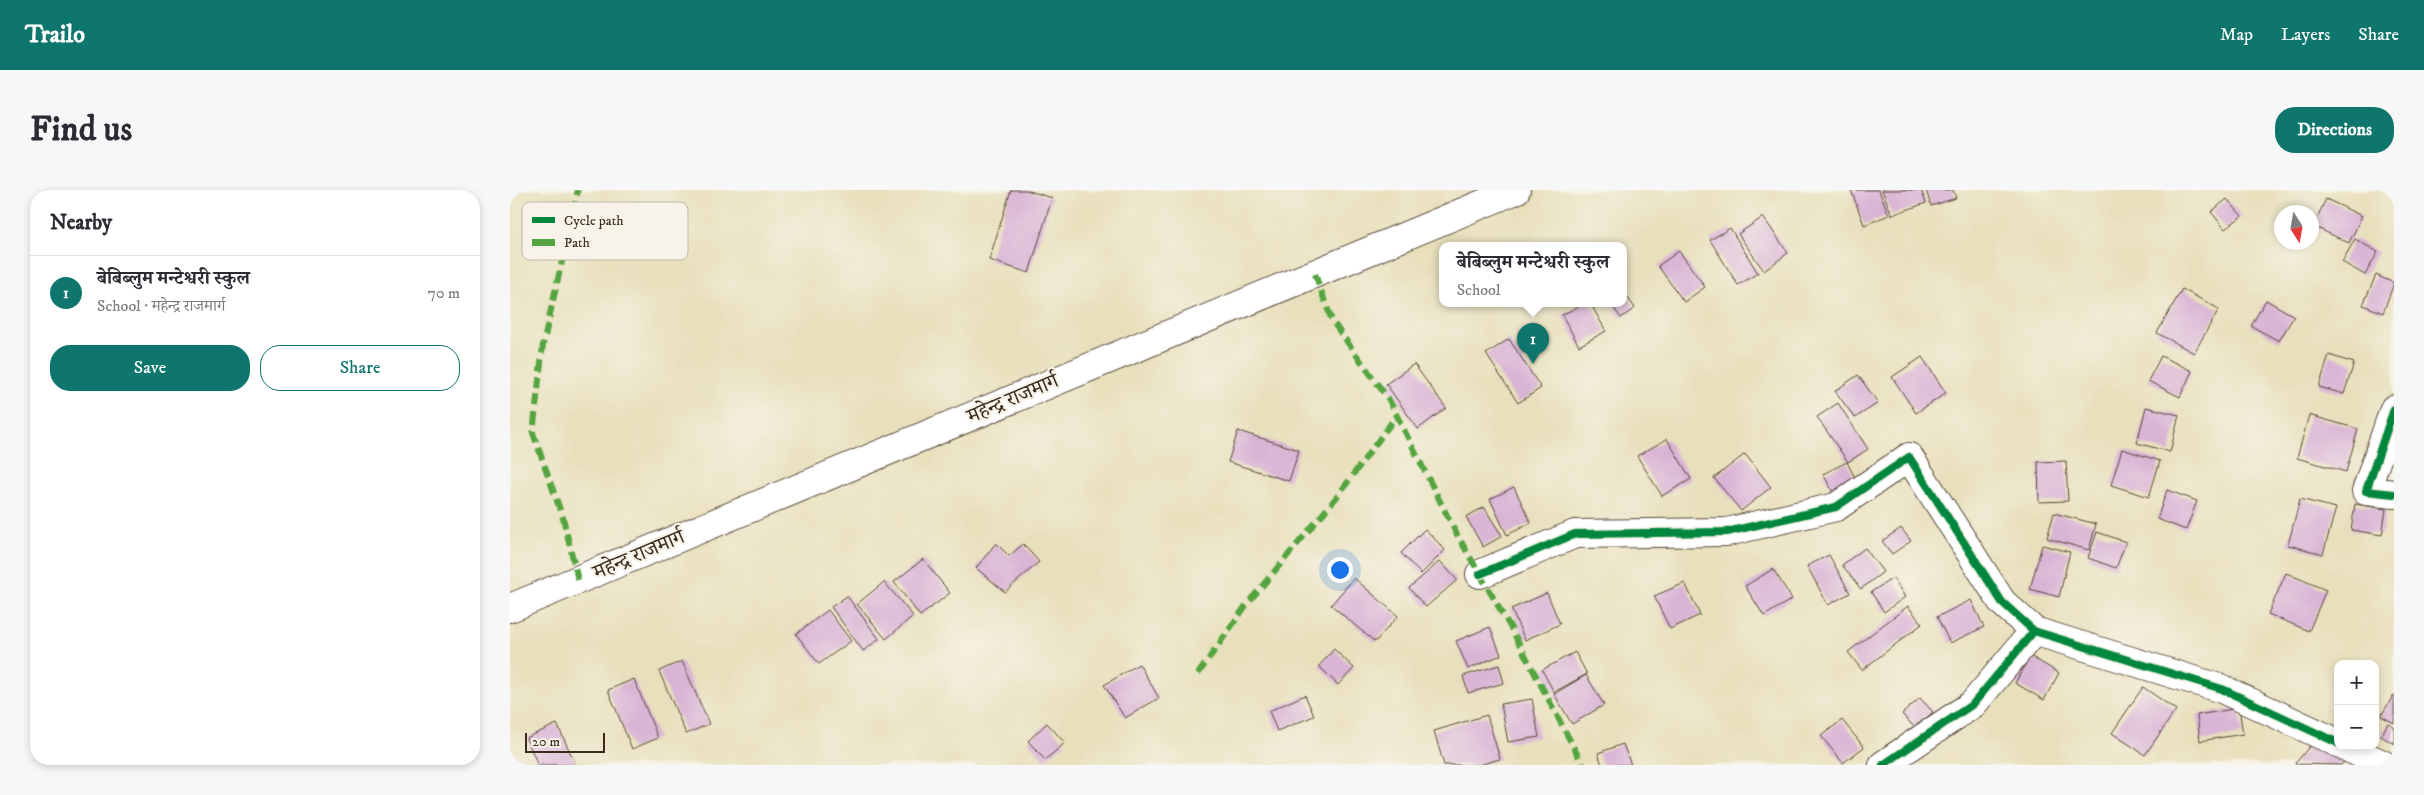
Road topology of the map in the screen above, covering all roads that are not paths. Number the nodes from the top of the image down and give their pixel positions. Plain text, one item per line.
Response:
1 (1516, 190) edge
2 (2394, 408) edge
3 (2394, 494) edge
4 (1480, 574) dead end
5 (510, 608) edge
6 (2034, 631) junction
7 (2334, 741) edge
8 (2352, 750) edge
9 (1883, 765) edge
10 (2384, 765) edge

1 - 5 main road, महेन्द्र राजमार्ग
2 - 3 main road
4 - 6 main road
6 - 7 main road
6 - 9 main road
8 - 10 main road

